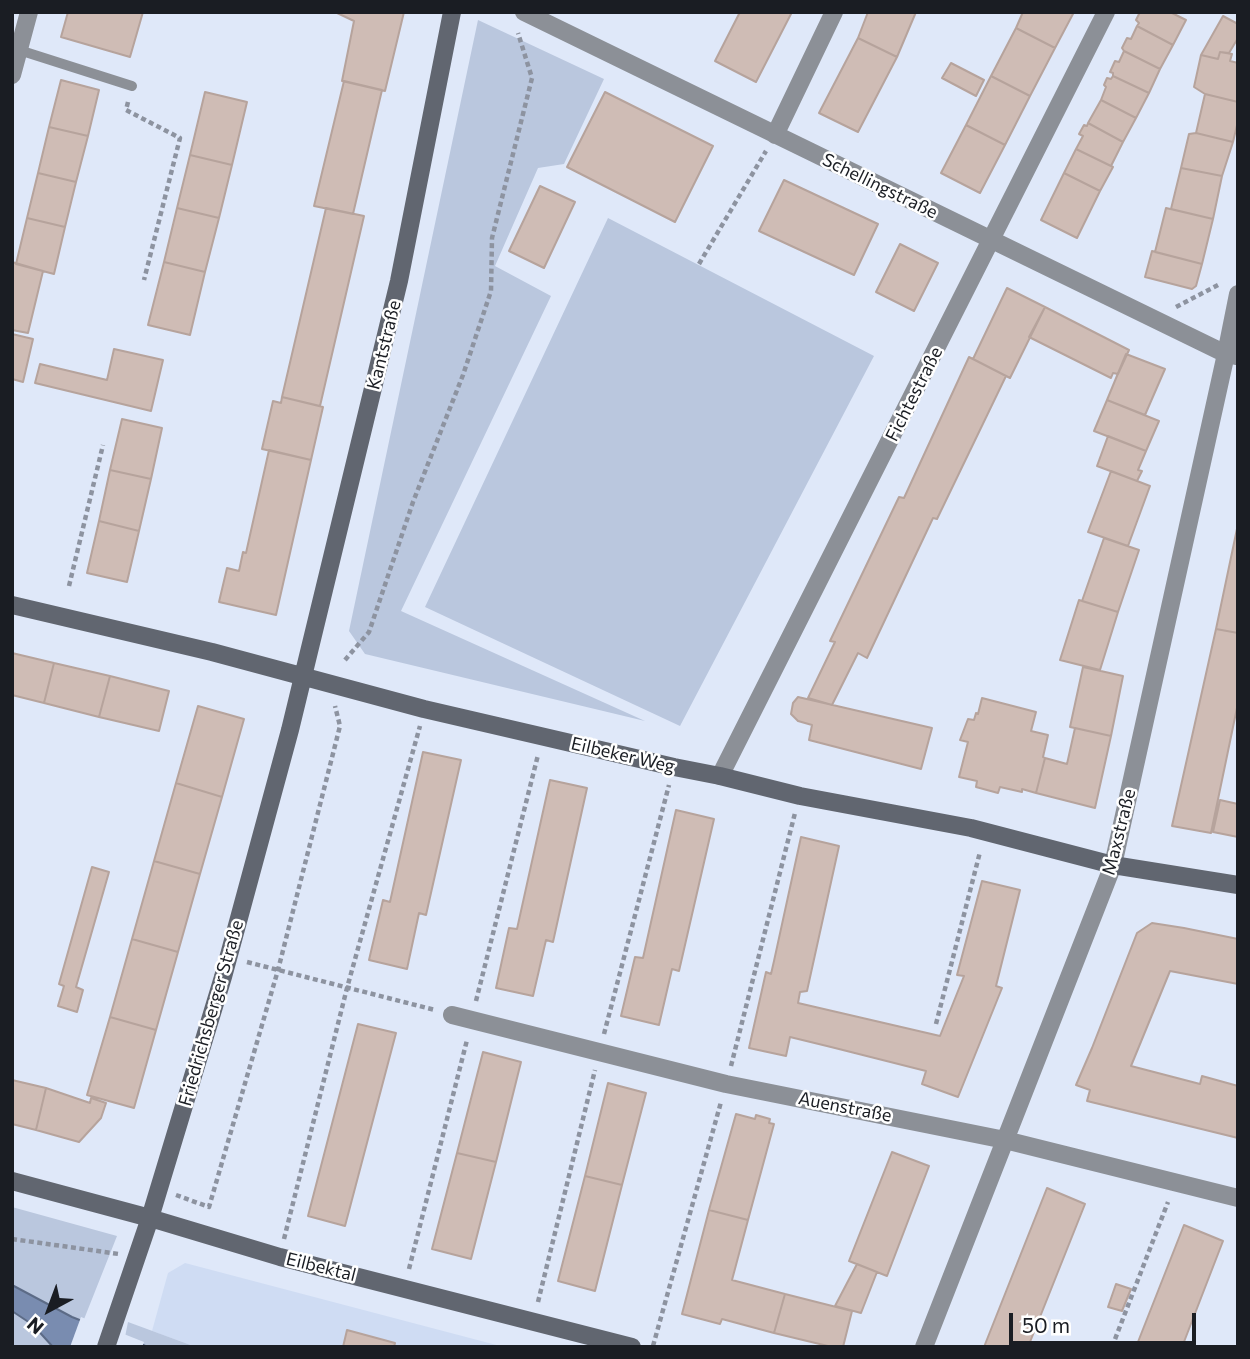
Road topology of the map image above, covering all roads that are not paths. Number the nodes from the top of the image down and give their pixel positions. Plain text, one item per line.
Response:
1 (452, 12) edge
2 (524, 12) edge
3 (834, 12) edge
4 (1106, 12) edge
5 (22, 22) edge
6 (19, 50) junction
7 (12, 75) edge
8 (132, 86) road end
9 (775, 135) junction
10 (992, 240) junction
11 (1232, 288) edge
12 (1232, 355) edge
13 (12, 605) edge
14 (303, 676) junction
15 (720, 776) junction
16 (1113, 865) junction
17 (1238, 885) edge
18 (452, 1015) road end
19 (1005, 1140) junction
20 (12, 1181) edge
21 (1238, 1198) edge
22 (150, 1218) junction
23 (106, 1347) edge
24 (632, 1347) edge
25 (924, 1347) edge

1 - 14 street, Kantstraße
2 - 9 street, Schellingstraße
3 - 9 street
4 - 10 street, Fichtestraße
5 - 6 street
6 - 7 street
6 - 8 lane
9 - 10 street, Schellingstraße
10 - 12 street, Schellingstraße
10 - 15 street, Fichtestraße
11 - 12 street, Maxstraße
12 - 16 street, Maxstraße
13 - 14 street, Eilbeker Weg
14 - 15 street, Eilbeker Weg
14 - 22 street, Friedrichsberger Straße
15 - 16 street, Eilbeker Weg
16 - 17 street, Eilbeker Weg
16 - 19 street, Maxstraße
18 - 19 street, Auenstraße
19 - 21 street, Auenstraße
19 - 25 street, Maxstraße
20 - 22 street, Eilbektal
22 - 23 street, Friedrichsberger Straße
22 - 24 street, Eilbektal

